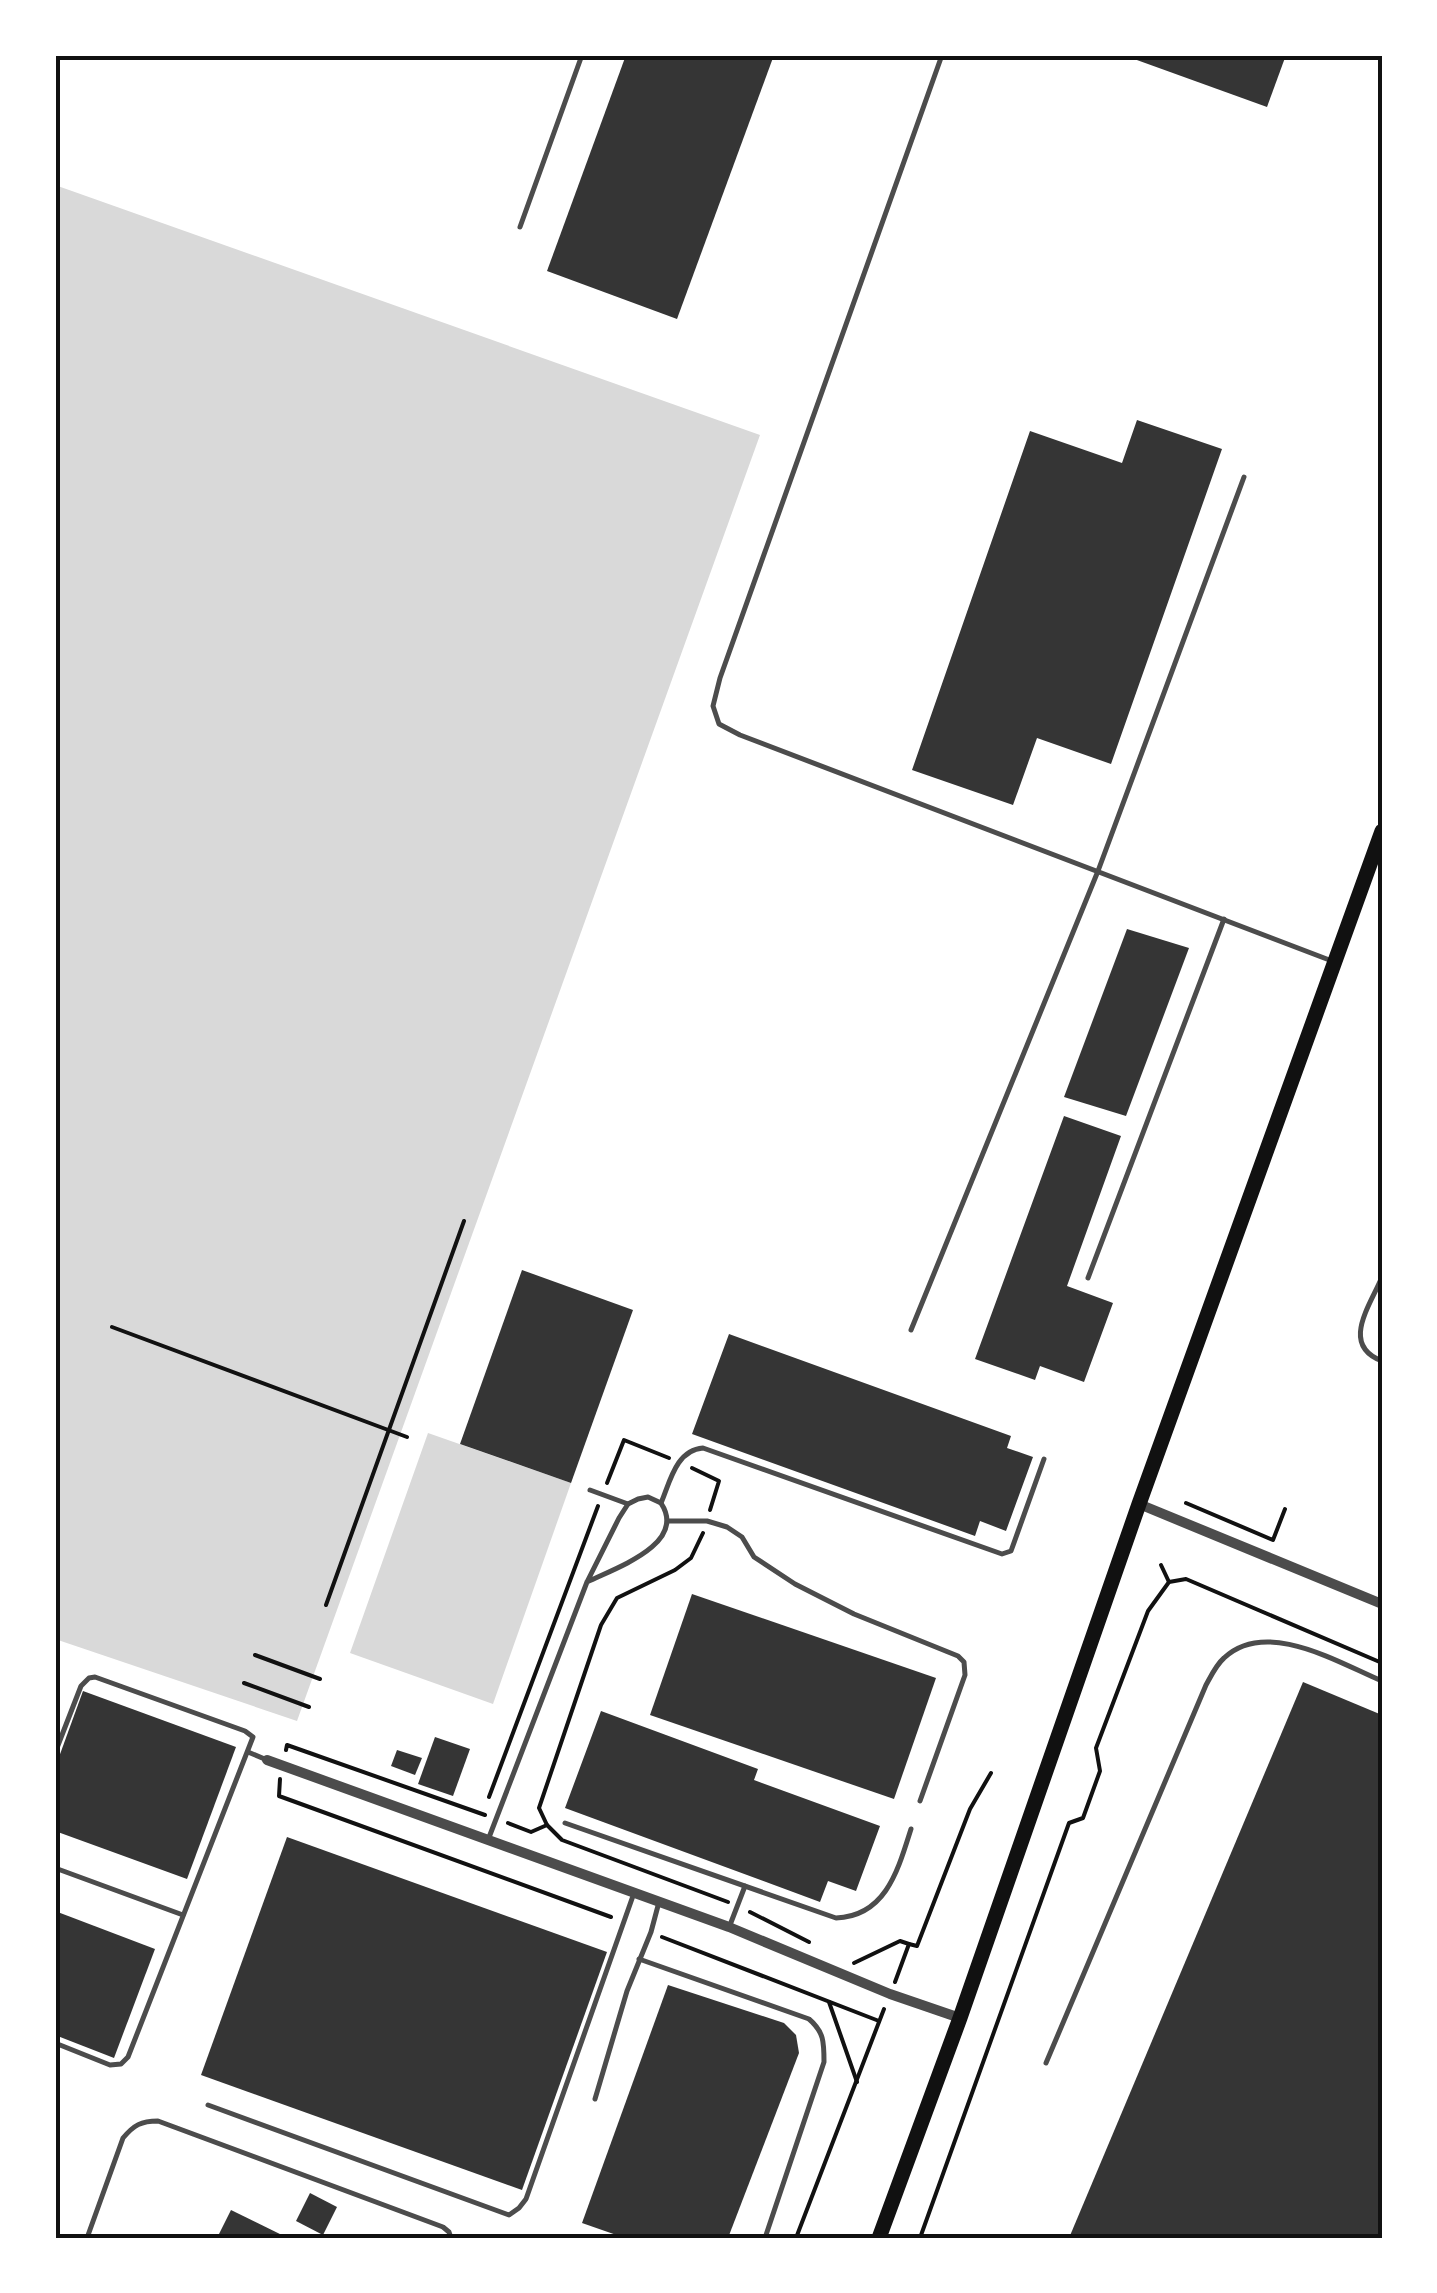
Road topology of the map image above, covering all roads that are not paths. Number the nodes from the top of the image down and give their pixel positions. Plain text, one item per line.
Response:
1 (582, 55) edge
2 (942, 55) edge
3 (520, 227) dead end
4 (1244, 477) dead end
5 (1382, 832) edge
6 (1098, 871) junction
7 (1224, 919) junction
8 (1335, 962) junction
9 (1382, 1277) edge
10 (1088, 1278) dead end
11 (910, 1330) dead end
12 (1382, 1360) edge
13 (1044, 1459) dead end
14 (590, 1490) dead end
15 (661, 1503) junction
16 (628, 1504) junction
17 (1139, 1504) junction
18 (668, 1520) junction
19 (586, 1582) junction
20 (1382, 1604) edge
21 (1382, 1681) edge
22 (248, 1752) junction
23 (55, 1753) edge
24 (267, 1760) joint
25 (920, 1801) dead end
26 (565, 1822) dead end
27 (911, 1829) dead end
28 (488, 1840) junction
29 (55, 1868) edge
30 (744, 1886) junction
31 (634, 1893) junction
32 (659, 1902) junction
33 (183, 1916) junction
34 (729, 1927) junction
35 (639, 1959) junction
36 (960, 2018) junction
37 (55, 2043) edge
38 (1046, 2063) dead end
39 (595, 2099) dead end
40 (208, 2105) dead end
41 (87, 2238) edge
42 (451, 2238) edge
43 (764, 2238) edge
44 (879, 2238) edge

1 - 3 lane
2 - 6 lane
4 - 6 lane
5 - 8 main road
6 - 7 lane
6 - 11 lane
7 - 8 lane
7 - 10 lane
8 - 17 main road
9 - 12 lane
13 - 15 lane
14 - 16 lane
15 - 16 lane
15 - 18 lane
16 - 19 lane
17 - 20 street
17 - 36 main road
18 - 19 lane
18 - 25 lane
19 - 28 lane
21 - 38 lane
22 - 23 lane
22 - 24 lane
22 - 33 lane
24 - 28 street
26 - 30 lane
27 - 30 lane
28 - 31 street
29 - 33 lane
30 - 34 lane
31 - 32 street
31 - 40 lane
32 - 34 street
32 - 35 lane
33 - 37 lane
34 - 36 street
35 - 39 lane
35 - 43 lane
36 - 44 main road
41 - 42 lane

